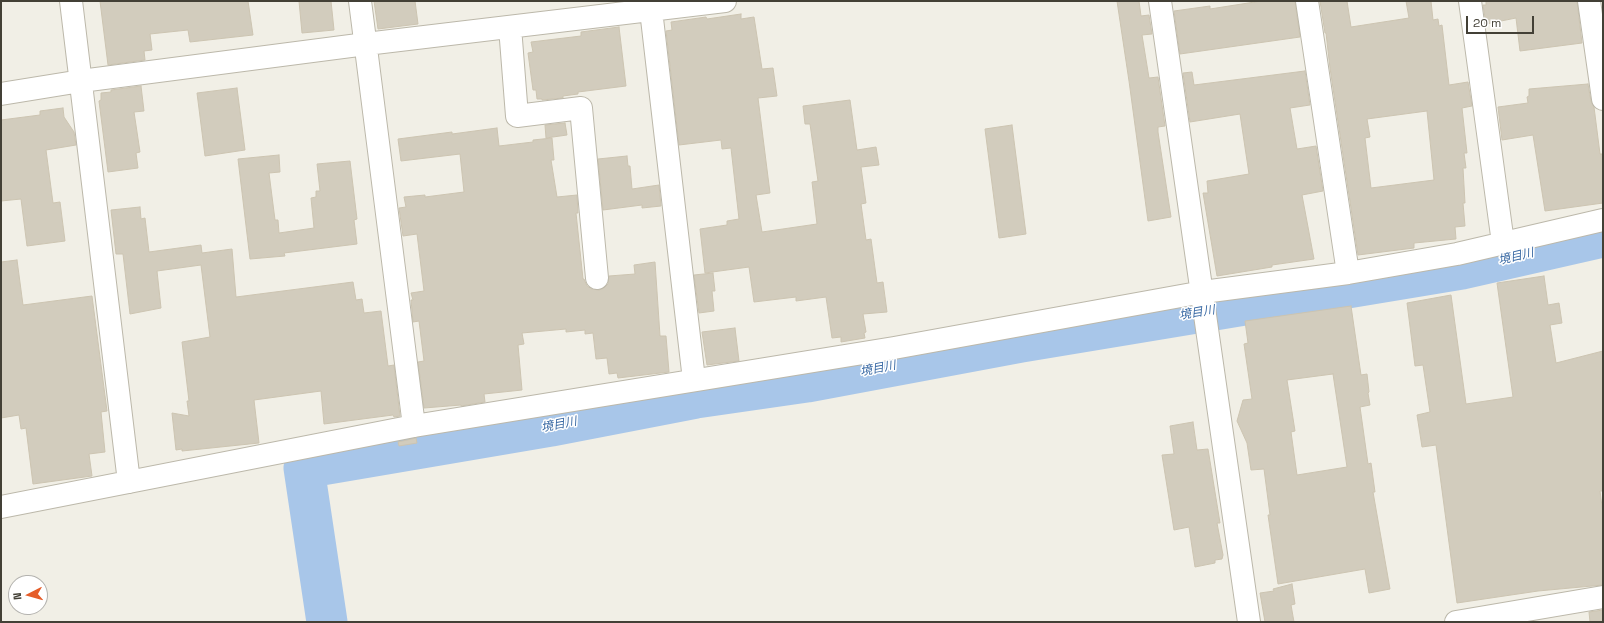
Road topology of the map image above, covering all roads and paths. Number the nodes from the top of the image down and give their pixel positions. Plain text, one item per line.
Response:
1 (71, 1) edge
2 (360, 1) edge
3 (725, 1) edge
4 (1160, 1) edge
5 (1307, 1) edge
6 (1470, 1) edge
7 (1589, 1) edge
8 (601, 8) edge
9 (651, 10) junction
10 (510, 27) junction
11 (366, 44) junction
12 (81, 81) junction
13 (1, 94) edge
14 (1603, 99) edge
15 (1603, 220) edge
16 (1502, 243) junction
17 (1348, 273) junction
18 (597, 278) dead end
19 (1204, 304) junction
20 (694, 380) junction
21 (414, 426) junction
22 (129, 482) junction
23 (1, 507) edge
24 (1603, 597) edge
25 (1249, 622) edge
26 (1456, 622) edge

1 - 12 street
2 - 11 street
3 - 9 street
4 - 19 street
5 - 17 street
6 - 16 street
7 - 14 street
8 - 9 street
8 - 10 street
9 - 20 street
10 - 11 street
10 - 18 street
11 - 12 street
11 - 21 street
12 - 13 street
12 - 22 street
15 - 16 street
16 - 17 street
17 - 19 street
19 - 20 street
19 - 25 street
20 - 21 street
21 - 22 street
22 - 23 street
24 - 26 street

